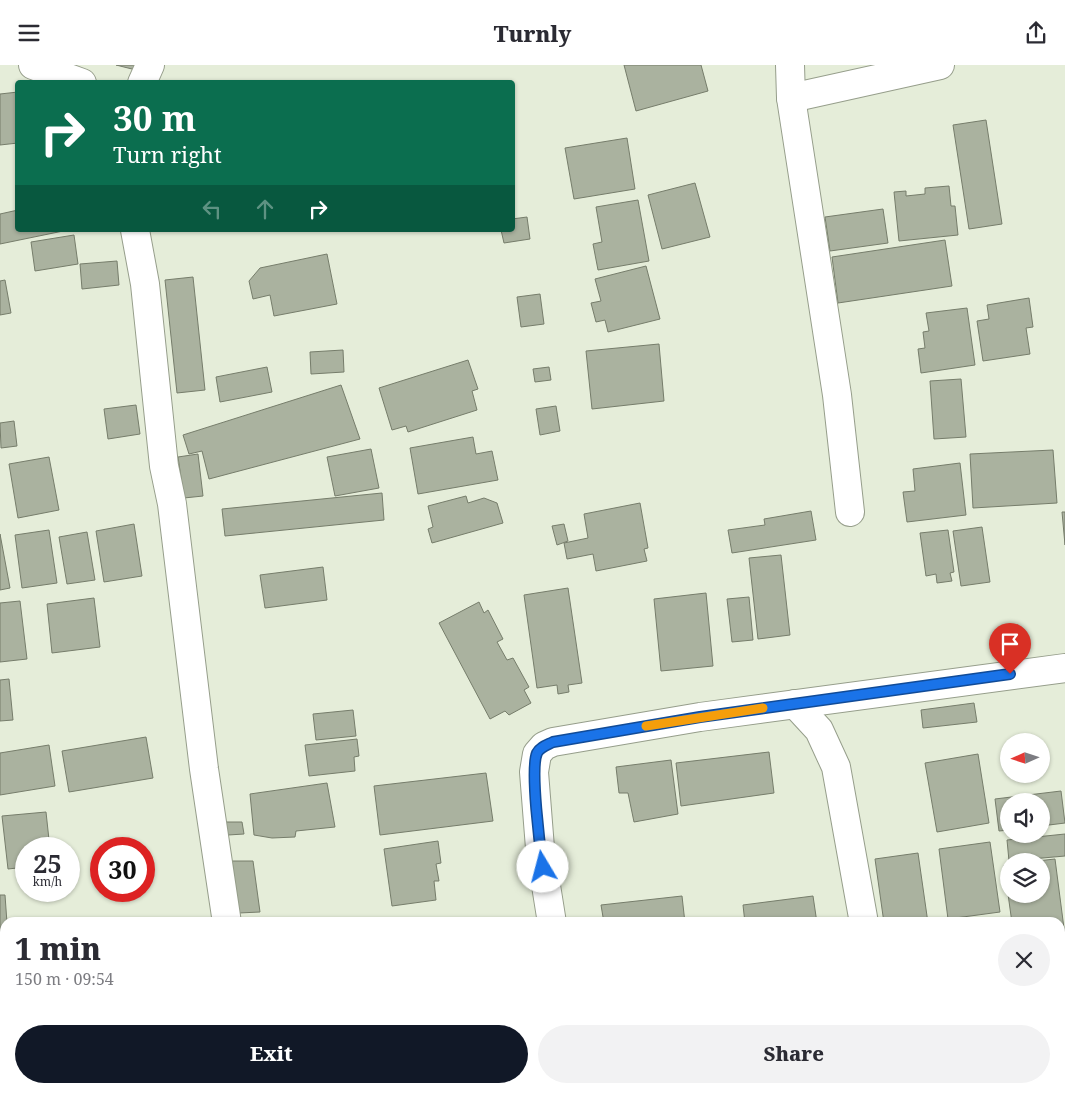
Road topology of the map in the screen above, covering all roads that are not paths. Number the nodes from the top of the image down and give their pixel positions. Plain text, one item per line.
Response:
1 (33, 65) edge
2 (150, 65) edge
3 (790, 65) edge
4 (940, 65) edge
5 (74, 80) edge
6 (143, 80) edge
7 (791, 98) junction
8 (135, 232) edge
9 (850, 512) dead end
10 (1065, 668) edge
11 (795, 704) junction
12 (226, 917) edge
13 (551, 917) edge
14 (863, 917) edge

1 - 5 street
2 - 6 street
3 - 7 street
4 - 7 street
7 - 9 street
8 - 12 street
10 - 11 street
11 - 13 street
11 - 14 street

